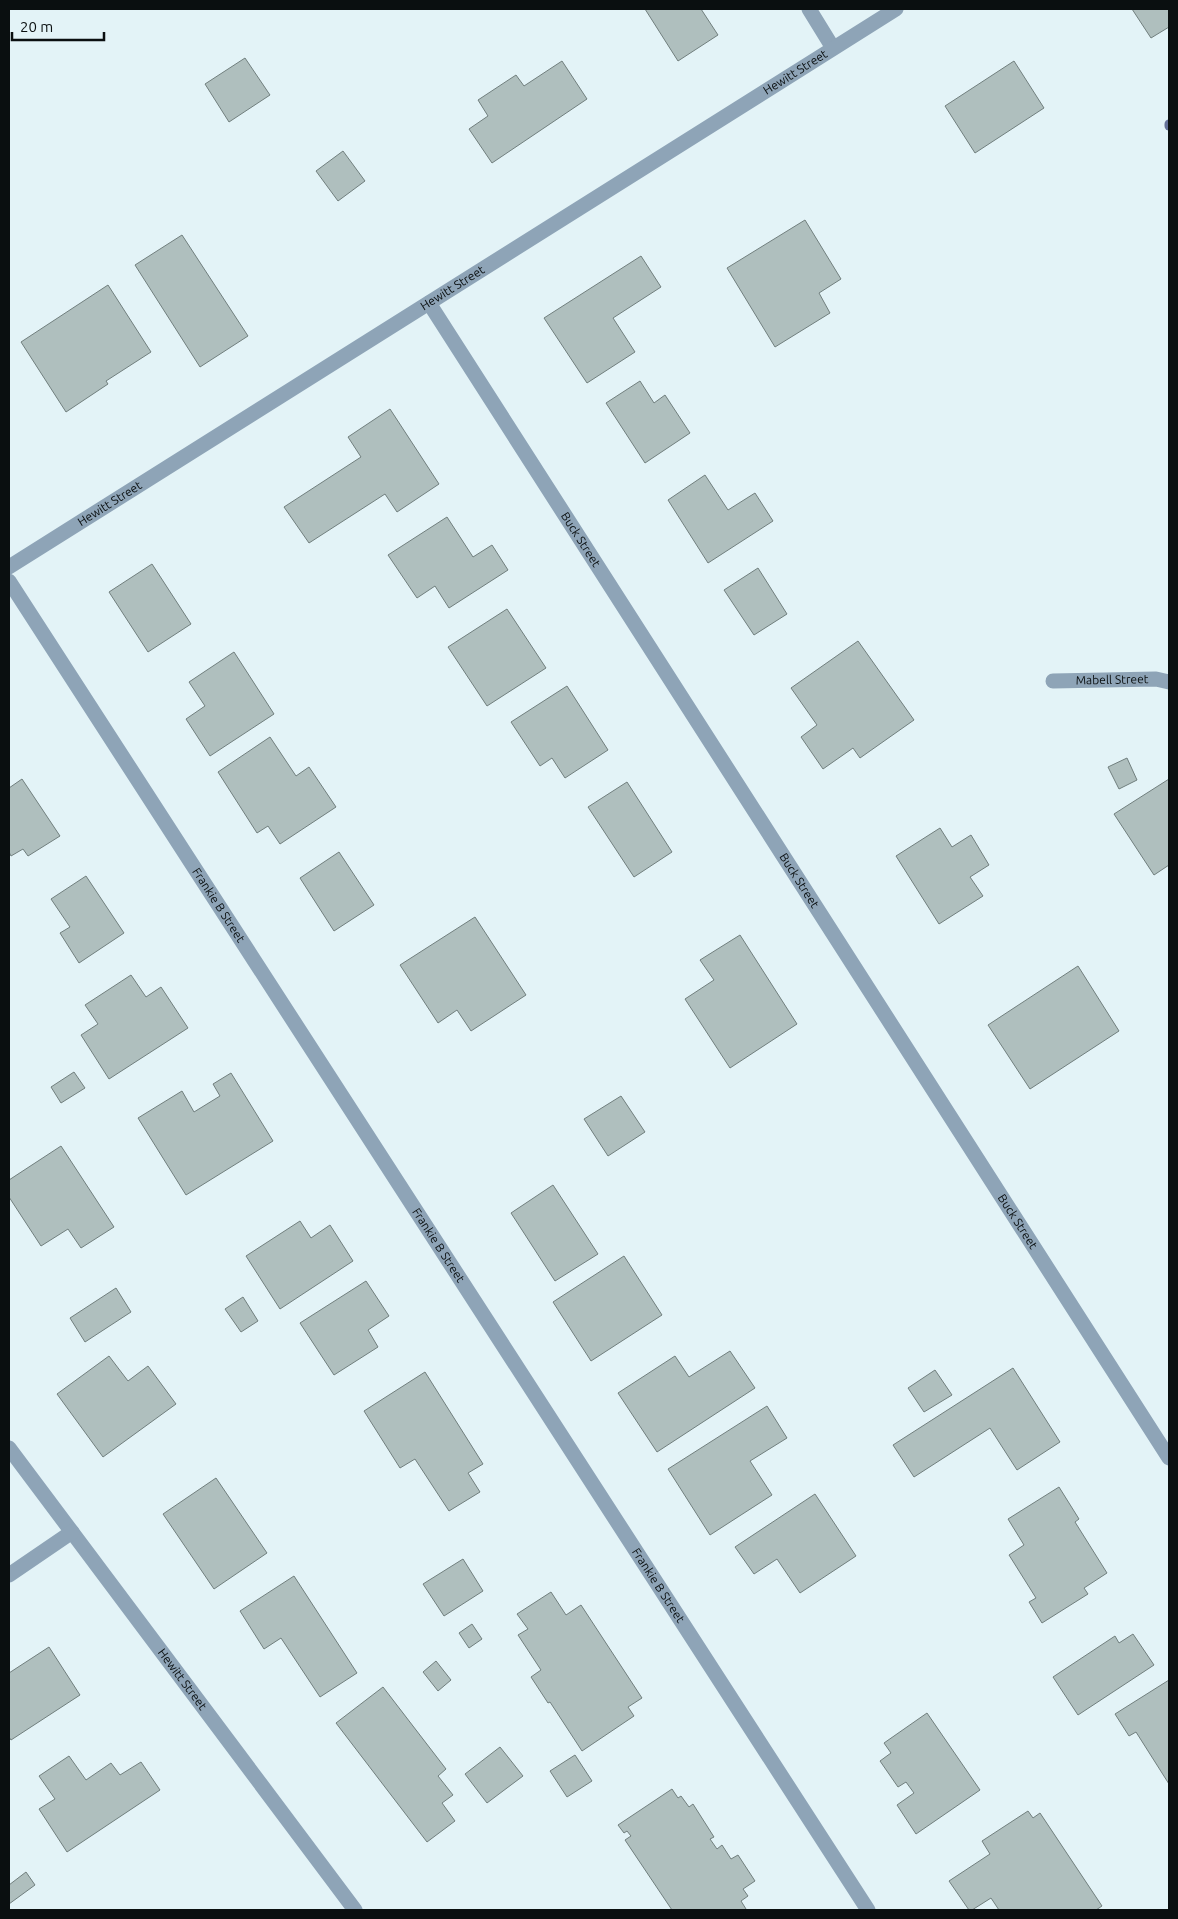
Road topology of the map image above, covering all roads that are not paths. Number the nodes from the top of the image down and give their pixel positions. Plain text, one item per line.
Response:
1 (809, 9) edge
2 (896, 9) edge
3 (833, 48) junction
4 (429, 303) junction
5 (9, 568) edge
6 (9, 581) edge
7 (1053, 682) dead end
8 (1169, 682) edge
9 (9, 1448) edge
10 (1169, 1458) edge
11 (72, 1532) junction
12 (9, 1575) edge
13 (355, 1910) edge
14 (868, 1910) edge

1 - 3 street
2 - 3 street, Hewitt Street
3 - 4 street, Hewitt Street
4 - 5 street, Hewitt Street
4 - 10 street, Buck Street
6 - 14 street, Frankie B Street
7 - 8 street, Mabell Street
9 - 11 street, Hewitt Street
11 - 12 street
11 - 13 street, Hewitt Street

